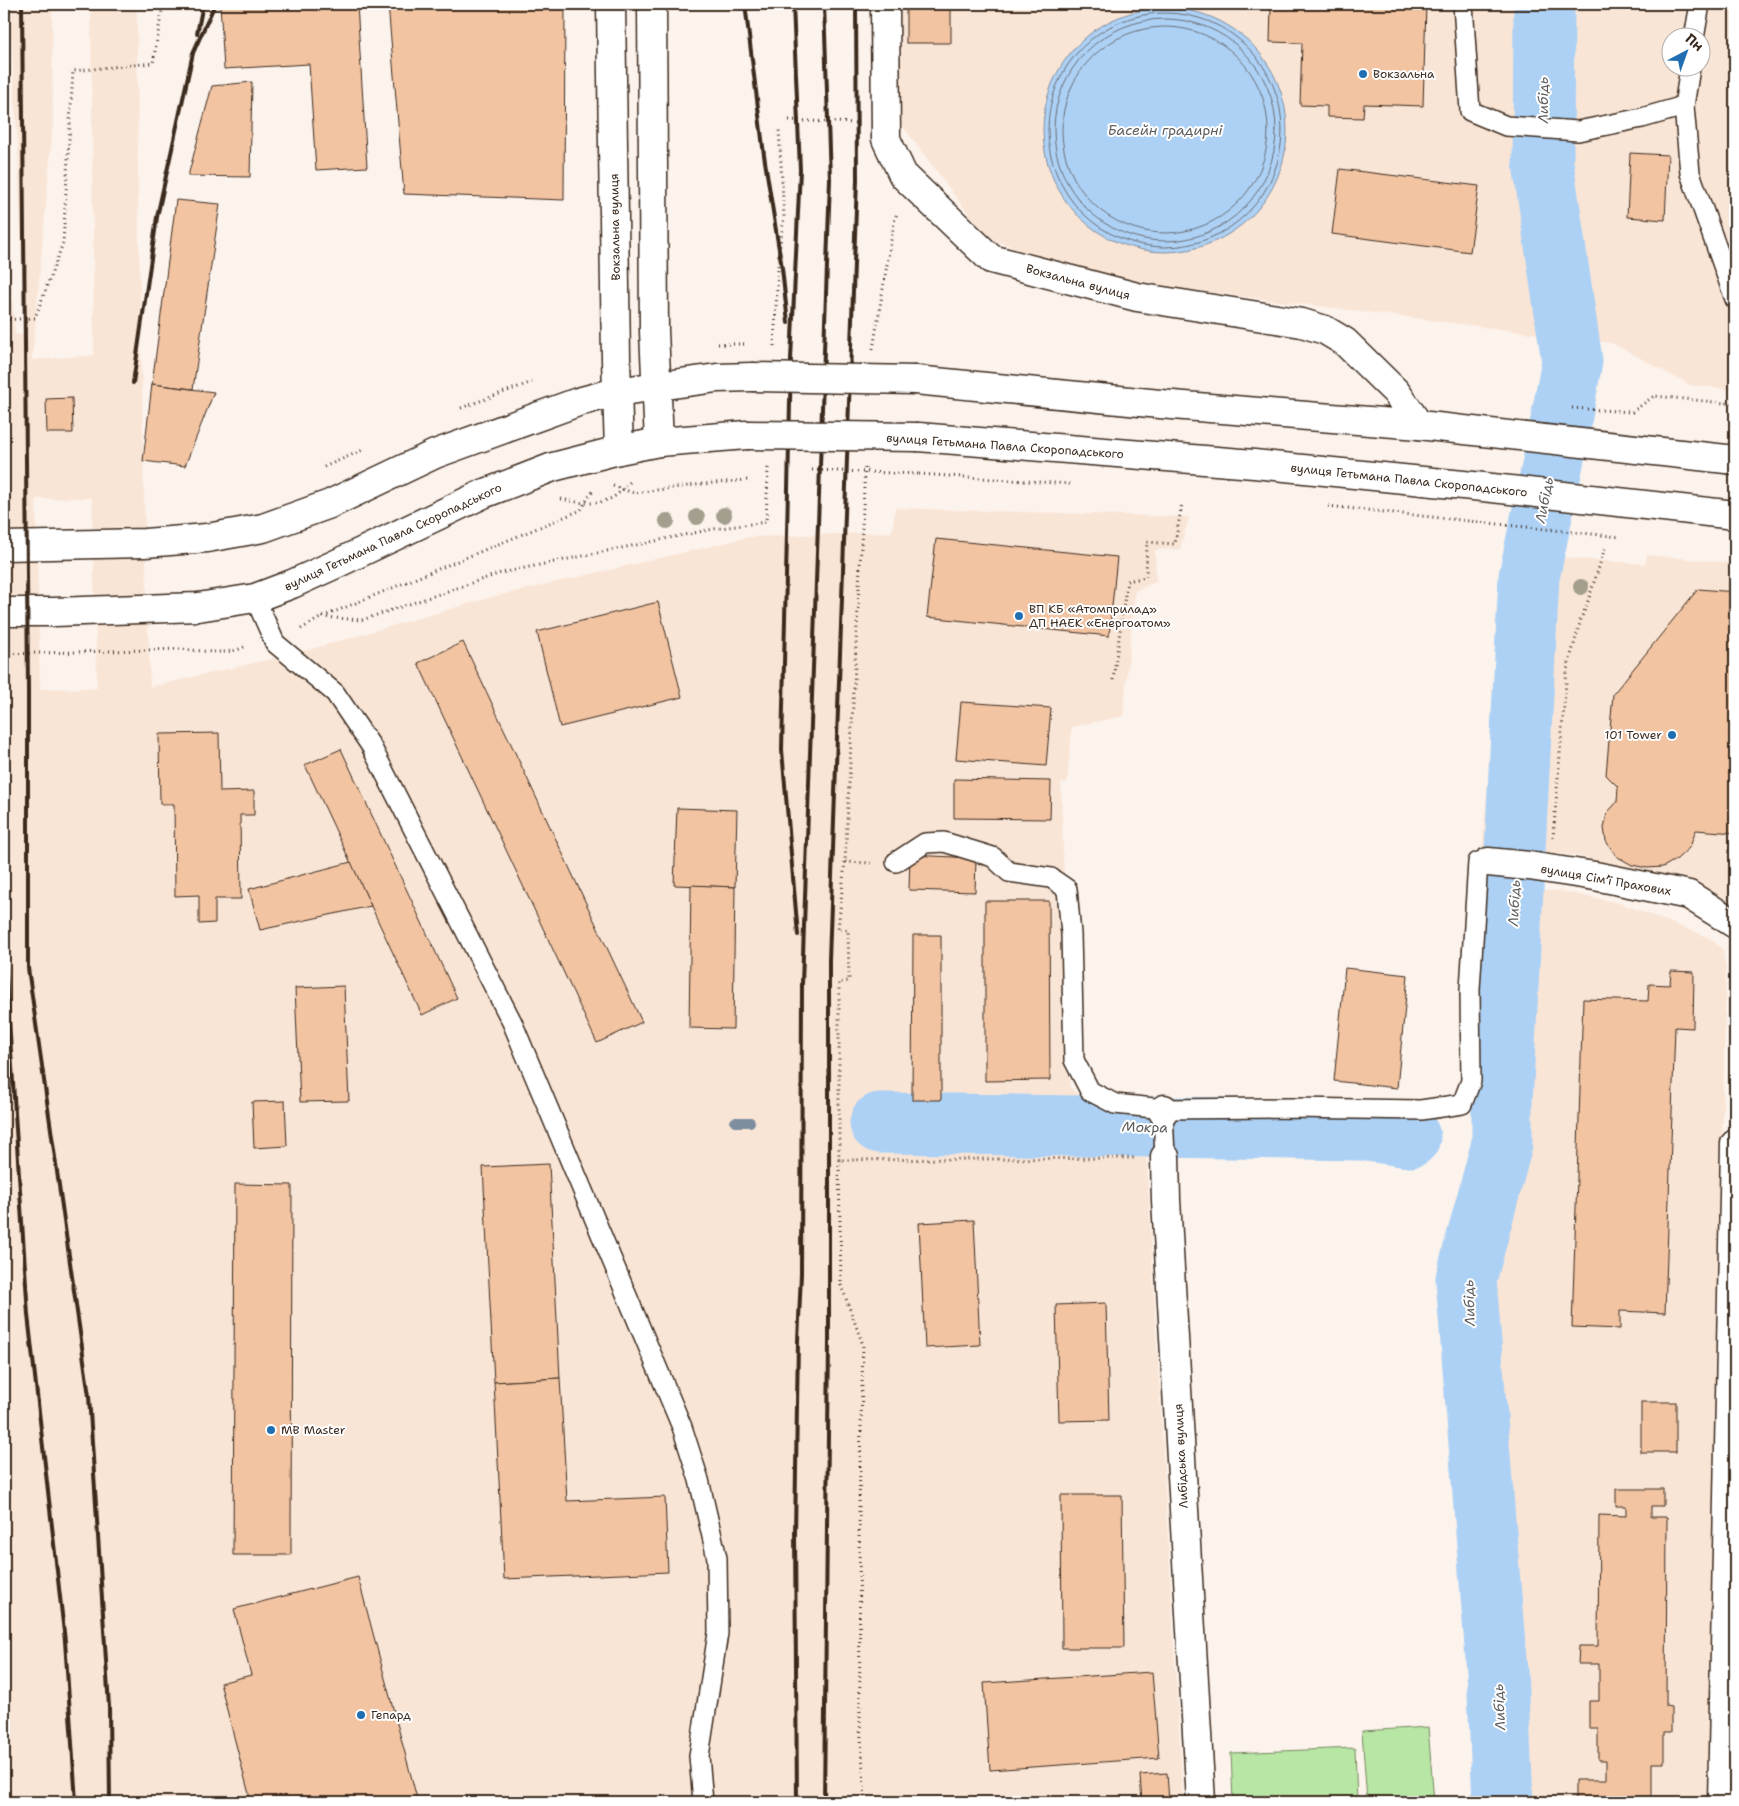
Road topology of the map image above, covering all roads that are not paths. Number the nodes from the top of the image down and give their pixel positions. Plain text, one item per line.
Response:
1 (611, 4) edge
2 (652, 4) edge
3 (885, 4) edge
4 (1463, 4) edge
5 (1700, 4) edge
6 (1696, 28) edge
7 (1688, 78) edge
8 (1684, 106) junction
9 (1735, 299) edge
10 (658, 386) junction
11 (616, 392) junction
12 (1420, 425) junction
13 (659, 442) junction
14 (619, 450) junction
15 (1735, 460) edge
16 (1735, 515) edge
17 (4, 546) edge
18 (255, 598) junction
19 (4, 612) edge
20 (1478, 861) joint
21 (896, 862) road end
22 (1735, 924) edge
23 (1164, 1111) junction
24 (1735, 1144) edge
25 (1166, 1157) joint
26 (703, 1802) edge
27 (1201, 1802) edge
28 (1722, 1802) edge

1 - 11 main road, Вокзальна вулиця
2 - 10 main road
3 - 12 main road, Вокзальна вулиця
4 - 8 lane
5 - 6 lane
7 - 8 lane
8 - 9 lane
10 - 11 main road
10 - 12 main road, bridge
10 - 13 main road
11 - 14 main road, Вокзальна вулиця
11 - 17 main road
12 - 15 main road
13 - 14 main road, вулиця Гетьмана Павла Скоропадського
13 - 16 main road, вулиця Гетьмана Павла Скоропадського, bridge
14 - 18 main road, вулиця Гетьмана Павла Скоропадського
18 - 19 main road, вулиця Гетьмана Павла Скоропадського
18 - 26 lane
20 - 22 main road, вулиця Сімʼї Прахових
20 - 23 lane
21 - 23 lane
23 - 25 lane, Либідська вулиця
24 - 28 main road
25 - 27 main road, Либідська вулиця

